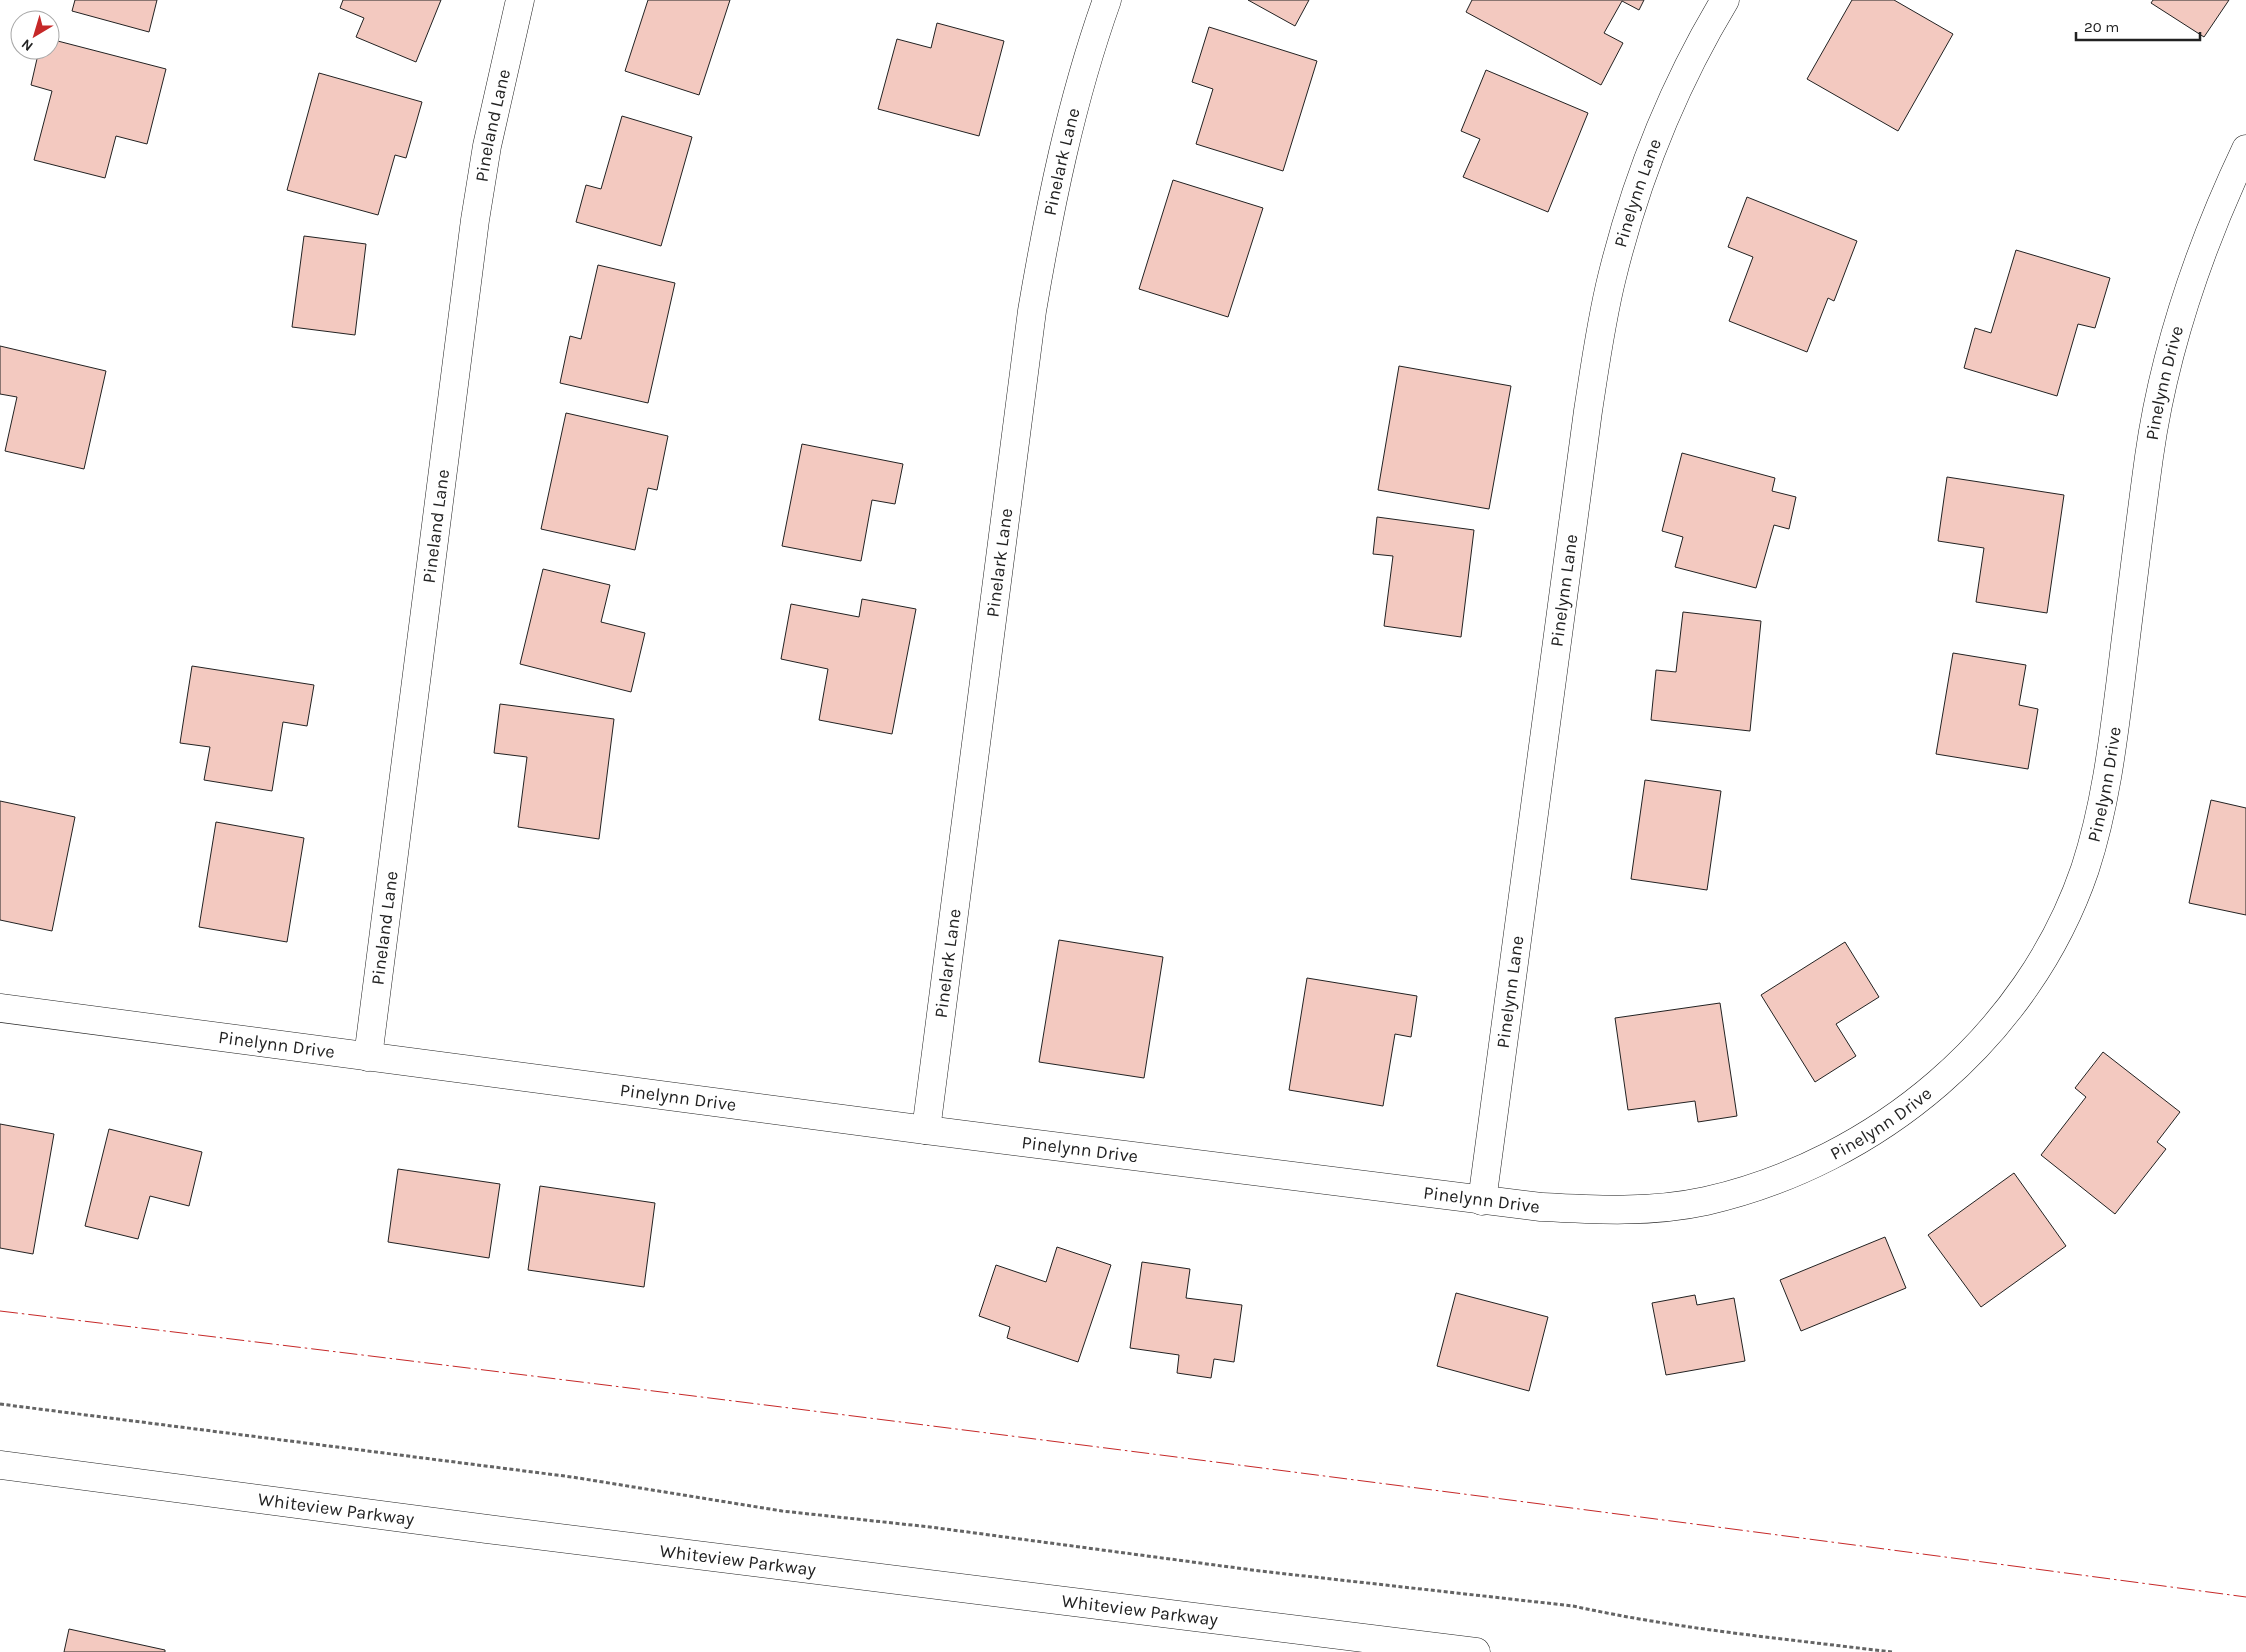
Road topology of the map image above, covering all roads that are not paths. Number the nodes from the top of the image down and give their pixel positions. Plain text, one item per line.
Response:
1 (520, 0) edge
2 (1106, 0) edge
3 (1725, 0) edge
4 (2246, 149) edge
5 (0, 1008) edge
6 (368, 1057) junction
7 (926, 1130) junction
8 (1482, 1201) junction
9 (0, 1465) edge
10 (1476, 1652) edge

1 - 6 street, Pineland Lane
2 - 7 street, Pinelark Lane
3 - 8 street, Pinelynn Lane
4 - 8 street, Pinelynn Drive
5 - 6 street, Pinelynn Drive
6 - 7 street, Pinelynn Drive
7 - 8 street, Pinelynn Drive
9 - 10 street, Whiteview Parkway

